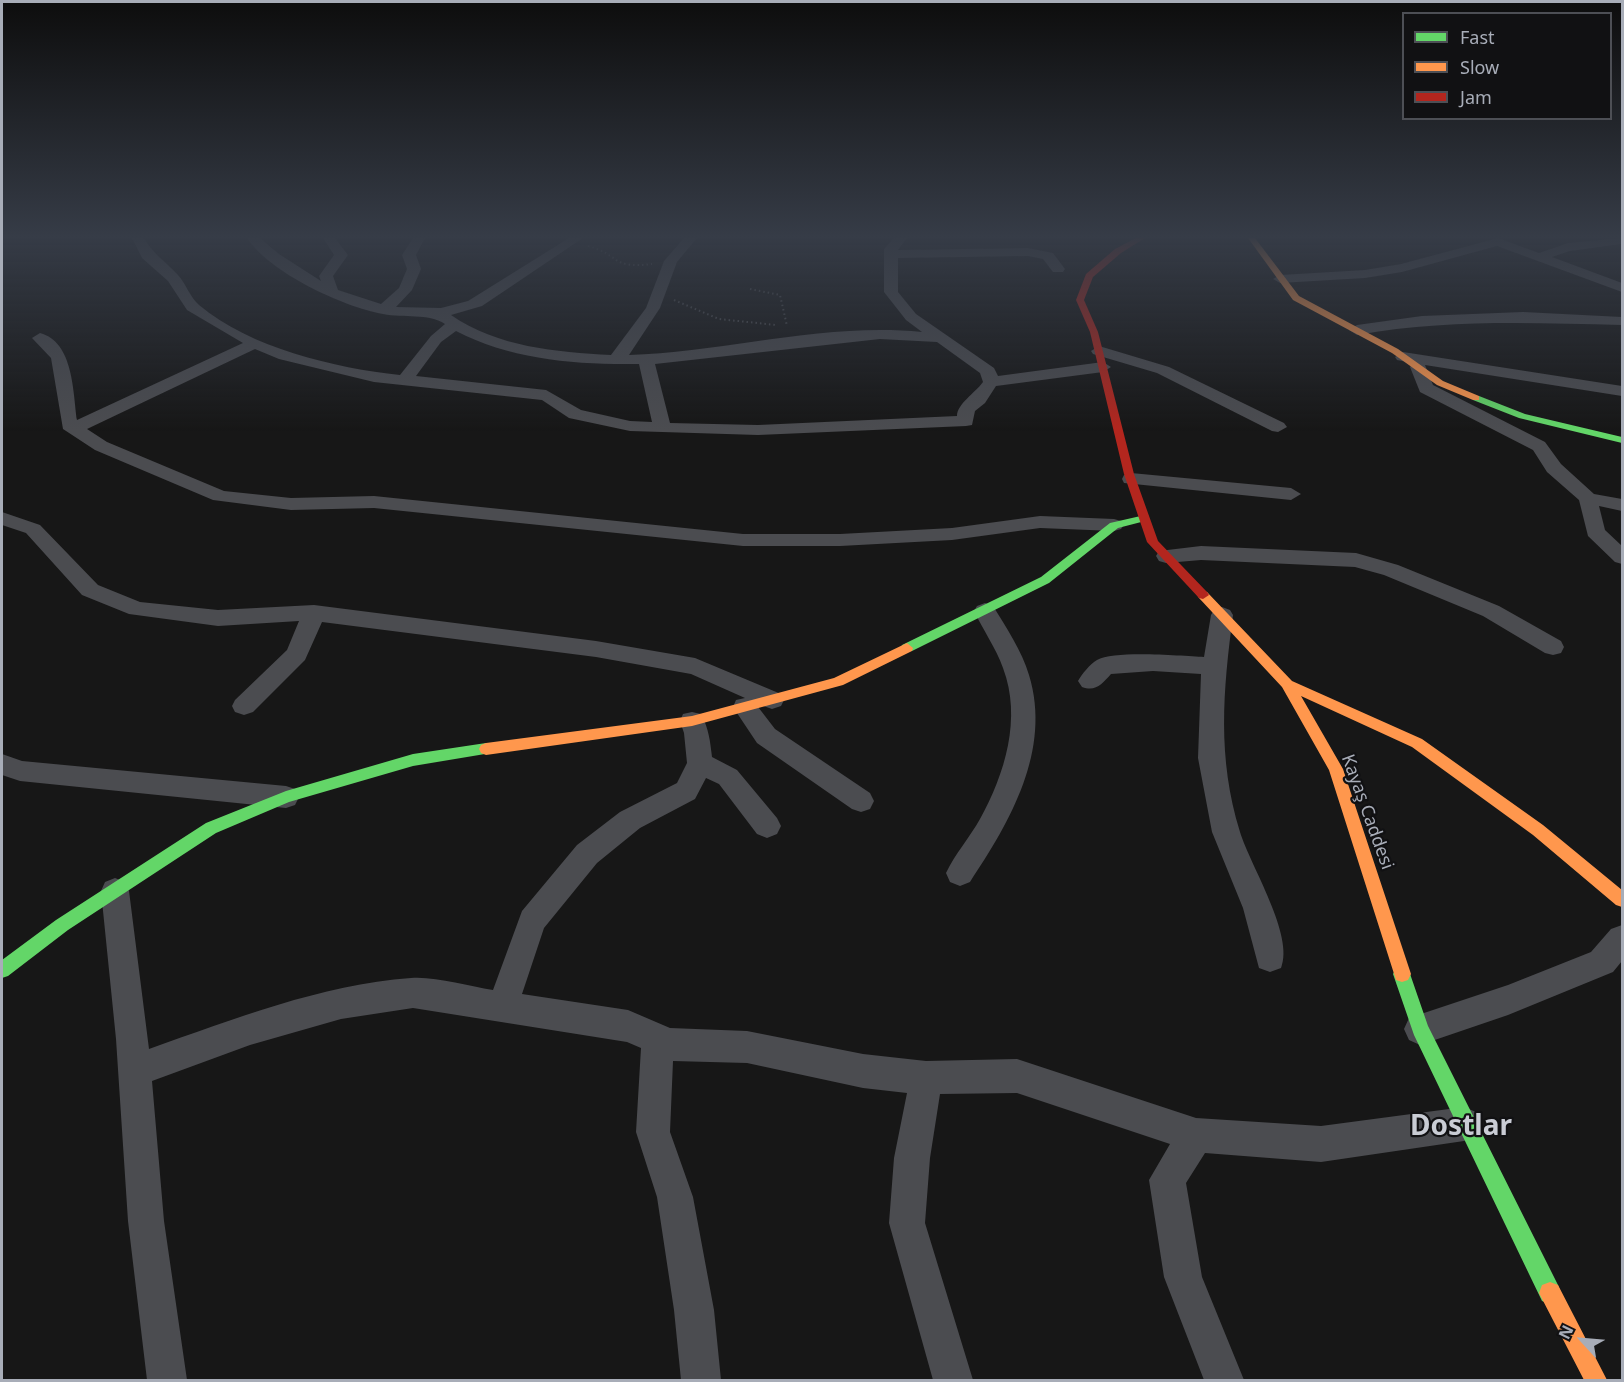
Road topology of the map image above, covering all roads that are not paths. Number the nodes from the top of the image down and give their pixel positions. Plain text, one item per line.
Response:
1 (189, 302) edge
2 (364, 302) edge
3 (391, 302) edge
4 (476, 302) edge
5 (654, 302) edge
6 (899, 302) edge
7 (1081, 302) edge
8 (1305, 302) edge
9 (384, 309) junction
10 (439, 313) junction
11 (1623, 321) edge
12 (454, 325) junction
13 (1357, 330) junction
14 (40, 338) dead end
15 (940, 338) junction
16 (255, 343) junction
17 (1403, 357) junction
18 (646, 359) junction
19 (1101, 359) junction
20 (617, 360) junction
21 (1418, 367) junction
22 (404, 381) junction
23 (991, 382) junction
24 (1623, 391) edge
25 (1278, 427) dead end
26 (75, 428) junction
27 (662, 428) junction
28 (1623, 440) edge
29 (1131, 479) junction
30 (1291, 494) dead end
31 (1588, 498) junction
32 (1623, 505) edge
33 (2, 518) edge
34 (1145, 518) junction
35 (1114, 525) junction
36 (1166, 556) junction
37 (1623, 557) edge
38 (985, 611) junction
39 (314, 613) junction
40 (1222, 615) junction
41 (1553, 647) dead end
42 (1214, 666) junction
43 (1090, 681) dead end
44 (1287, 684) junction
45 (772, 700) junction
46 (244, 706) dead end
47 (745, 707) junction
48 (692, 721) junction
49 (700, 763) junction
50 (2, 764) edge
51 (286, 797) junction
52 (861, 801) dead end
53 (767, 826) dead end
54 (960, 873) dead end
55 (115, 891) junction
56 (1623, 900) edge
57 (1623, 939) edge
58 (1270, 958) dead end
59 (2, 970) edge
60 (503, 1005) junction
61 (1420, 1029) junction
62 (658, 1039) junction
63 (135, 1071) junction
64 (926, 1078) junction
65 (1464, 1124) junction
66 (1196, 1135) junction
67 (1603, 1372) edge
68 (167, 1380) edge
69 (701, 1380) edge
70 (953, 1380) edge
71 (1224, 1380) edge

1 - 16 street
2 - 9 street
3 - 9 street
4 - 10 street
5 - 20 street
6 - 15 street
7 - 19 street, Kayaş Caddesi
8 - 13 street
9 - 10 street
10 - 12 street
11 - 13 street
12 - 20 street
12 - 22 street
13 - 17 street
14 - 26 street
15 - 18 street
15 - 23 street
16 - 22 street
16 - 26 street
17 - 21 street
17 - 24 street
18 - 20 street
18 - 27 street
19 - 23 street
19 - 25 street
19 - 29 street, Kayaş Caddesi
21 - 28 street
21 - 31 street
22 - 27 street
23 - 27 street
26 - 35 street
29 - 30 street
29 - 34 street, Kayaş Caddesi
31 - 32 street
31 - 37 street
33 - 39 street
34 - 35 street
34 - 36 street, Kayaş Caddesi
35 - 38 street
36 - 40 street, Kayaş Caddesi
36 - 41 street
38 - 45 street
38 - 54 street
39 - 45 street
39 - 46 street
40 - 42 street
40 - 44 street, Kayaş Caddesi
42 - 43 street
42 - 58 street
44 - 56 street
44 - 61 street, Kayaş Caddesi
45 - 47 street
47 - 48 street
47 - 52 street
48 - 49 street
48 - 51 street
49 - 53 street
49 - 60 street
50 - 51 street
51 - 55 street
55 - 59 street
55 - 63 street
57 - 61 street
60 - 62 street
60 - 63 street
61 - 65 street, Kayaş Caddesi
62 - 64 street
62 - 69 street
63 - 68 street
64 - 66 street
64 - 70 street
65 - 66 street
65 - 67 street, Kayaş Caddesi
66 - 71 street

